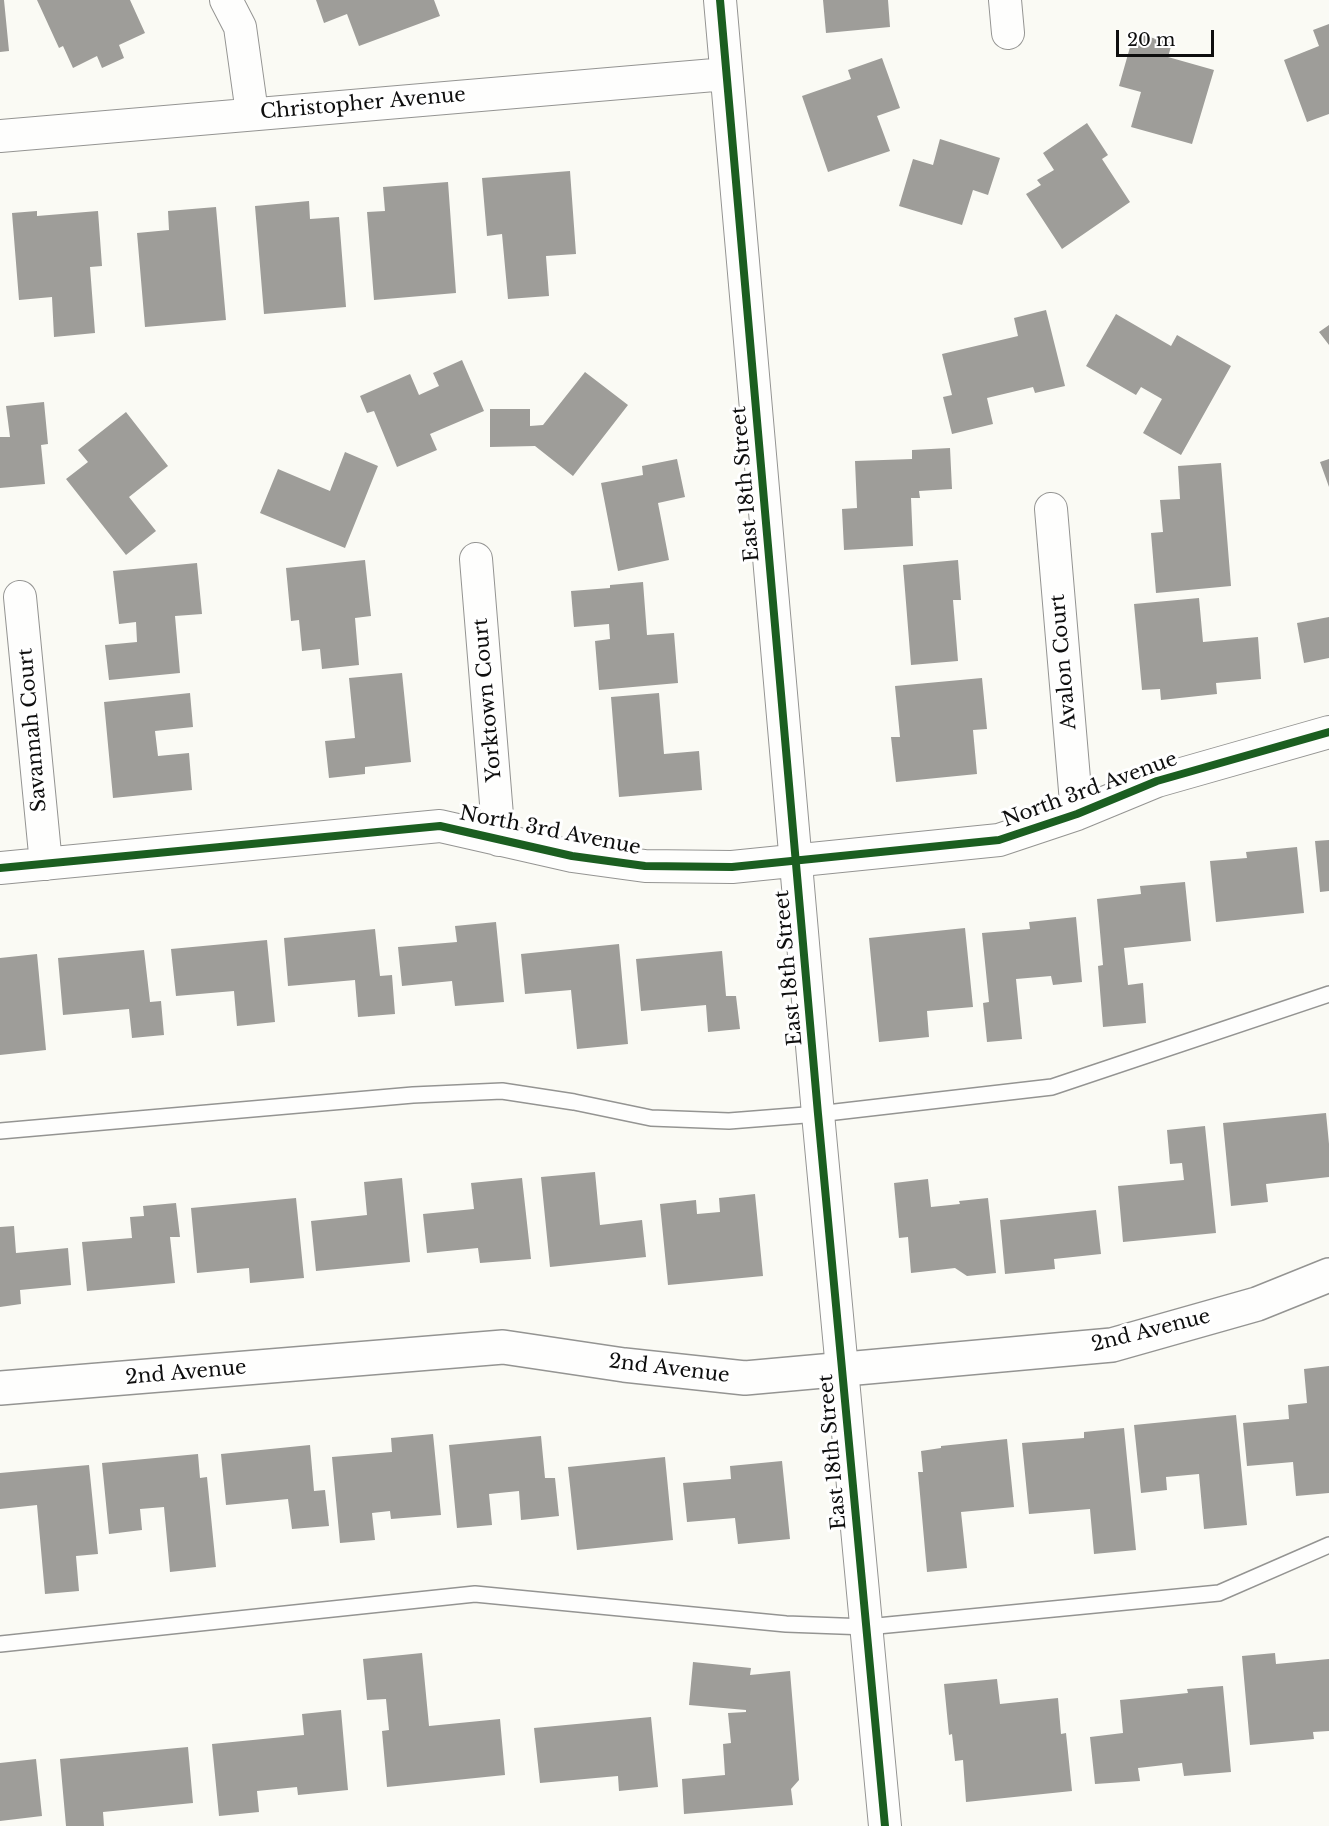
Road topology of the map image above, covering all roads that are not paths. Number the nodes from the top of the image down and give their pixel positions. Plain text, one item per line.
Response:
1 (226, 0) edge
2 (720, 0) edge
3 (1005, 0) edge
4 (1008, 33) dead end
5 (726, 74) junction
6 (252, 113) junction
7 (0, 136) edge
8 (1051, 509) dead end
9 (476, 559) dead end
10 (20, 597) dead end
11 (1329, 732) edge
12 (1077, 814) junction
13 (499, 840) junction
14 (796, 860) junction
15 (46, 864) junction
16 (0, 868) edge
17 (1329, 994) edge
18 (819, 1114) junction
19 (0, 1131) edge
20 (1329, 1275) edge
21 (842, 1369) junction
22 (0, 1388) edge
23 (1329, 1545) edge
24 (867, 1627) junction
25 (0, 1644) edge
26 (885, 1826) edge

1 - 6 street
2 - 5 street, East 18th Street
3 - 4 street
5 - 6 street, Christopher Avenue
5 - 14 street, East 18th Street
6 - 7 street, Christopher Avenue
8 - 12 street, Avalon Court
9 - 13 street, Yorktown Court
10 - 15 street, Savannah Court
11 - 12 street, North 3rd Avenue
12 - 14 street, North 3rd Avenue
13 - 14 street, North 3rd Avenue
13 - 15 street, North 3rd Avenue
14 - 18 street, East 18th Street
15 - 16 street, North 3rd Avenue
17 - 18 lane
18 - 19 lane
18 - 21 street, East 18th Street
20 - 21 street, 2nd Avenue
21 - 22 street, 2nd Avenue
21 - 24 street, East 18th Street
23 - 24 lane
24 - 25 lane
24 - 26 street, East 18th Street

